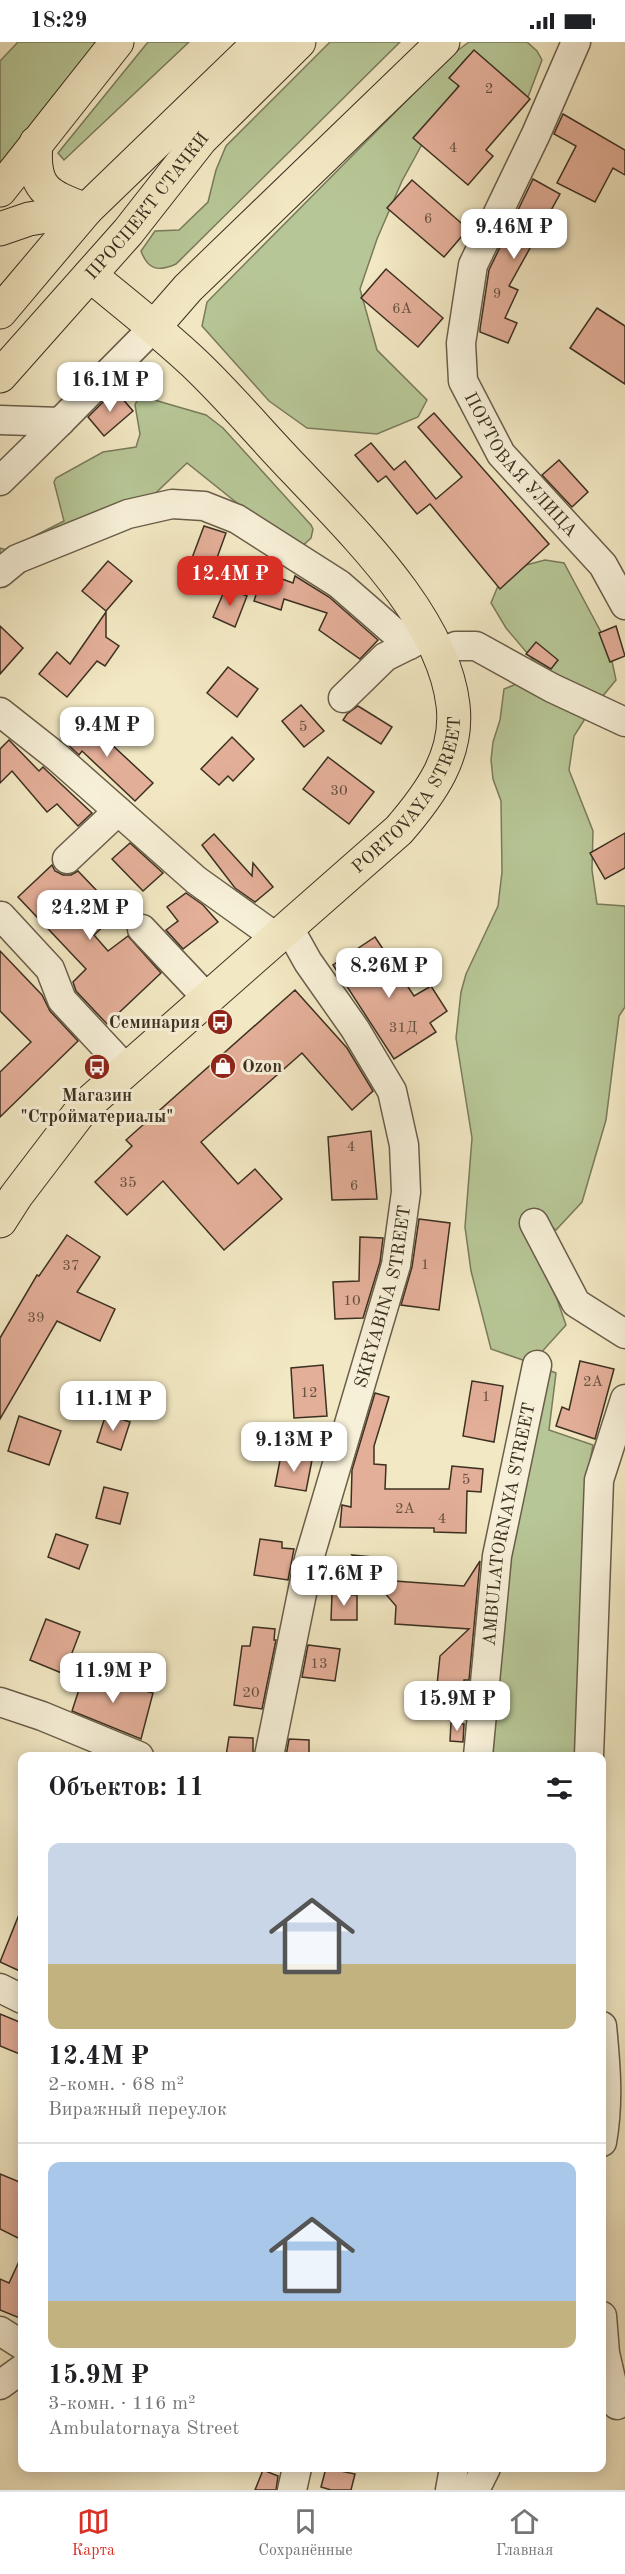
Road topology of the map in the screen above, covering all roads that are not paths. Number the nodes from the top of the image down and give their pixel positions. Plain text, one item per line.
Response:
1 (117, 42) edge
2 (260, 42) edge
3 (299, 42) edge
4 (443, 42) edge
5 (576, 42) edge
6 (36, 143) junction
7 (0, 190) edge
8 (86, 210) junction
9 (0, 229) edge
10 (90, 275) junction
11 (0, 312) edge
12 (154, 327) junction
13 (0, 376) edge
14 (0, 420) edge
15 (60, 422) junction
16 (0, 481) edge
17 (0, 573) edge
18 (625, 605) edge
19 (426, 644) junction
20 (343, 698) dead end
21 (0, 712) edge
22 (625, 722) edge
23 (118, 811) junction
24 (67, 859) dead end
25 (1, 916) edge
26 (142, 929) dead end
27 (283, 933) junction
28 (207, 999) junction
29 (127, 1070) junction
30 (5, 1200) edge
31 (534, 1222) dead end
32 (625, 1334) edge
33 (537, 1365) dead end
34 (625, 1399) edge
35 (0, 1702) edge
36 (130, 1752) edge
37 (270, 1752) edge
38 (478, 1752) edge
39 (589, 1752) edge
40 (0, 1988) edge
41 (18, 1997) edge
42 (606, 2064) edge
43 (606, 2120) edge
44 (0, 2331) edge
45 (18, 2342) edge
46 (606, 2357) edge
47 (18, 2372) edge
48 (0, 2385) edge
49 (617, 2405) dead end
50 (453, 2472) edge
51 (484, 2472) edge
52 (450, 2490) edge
53 (476, 2490) edge

1 - 6 main road
2 - 8 main road, ПРОСПЕКТ СТАЧКИ
3 - 10 main road, ПРОСПЕКТ СТАЧКИ
4 - 12 main road
5 - 18 street, ПОРТОВАЯ УЛИЦА
6 - 7 main road
6 - 8 main road
8 - 9 main road
8 - 11 main road, ПРОСПЕКТ СТАЧКИ
10 - 12 main road, PORTOVAYA STREET
10 - 13 main road, ПРОСПЕКТ СТАЧКИ
12 - 15 street
12 - 19 main road, PORTOVAYA STREET
14 - 15 street
15 - 16 street
17 - 19 street
19 - 20 street
19 - 22 street
19 - 27 main road, PORTOVAYA STREET
21 - 23 street
23 - 24 street
23 - 27 street
25 - 29 street
26 - 28 street
27 - 28 main road, PORTOVAYA STREET
27 - 37 street, SKRYABINA STREET
28 - 29 main road, PORTOVAYA STREET
29 - 30 main road, PORTOVAYA STREET
31 - 32 street
33 - 38 street, AMBULATORNAYA STREET
34 - 39 street
35 - 36 street
40 - 41 street
42 - 43 street
44 - 45 street
46 - 49 street
47 - 48 street
50 - 52 street
51 - 53 street

